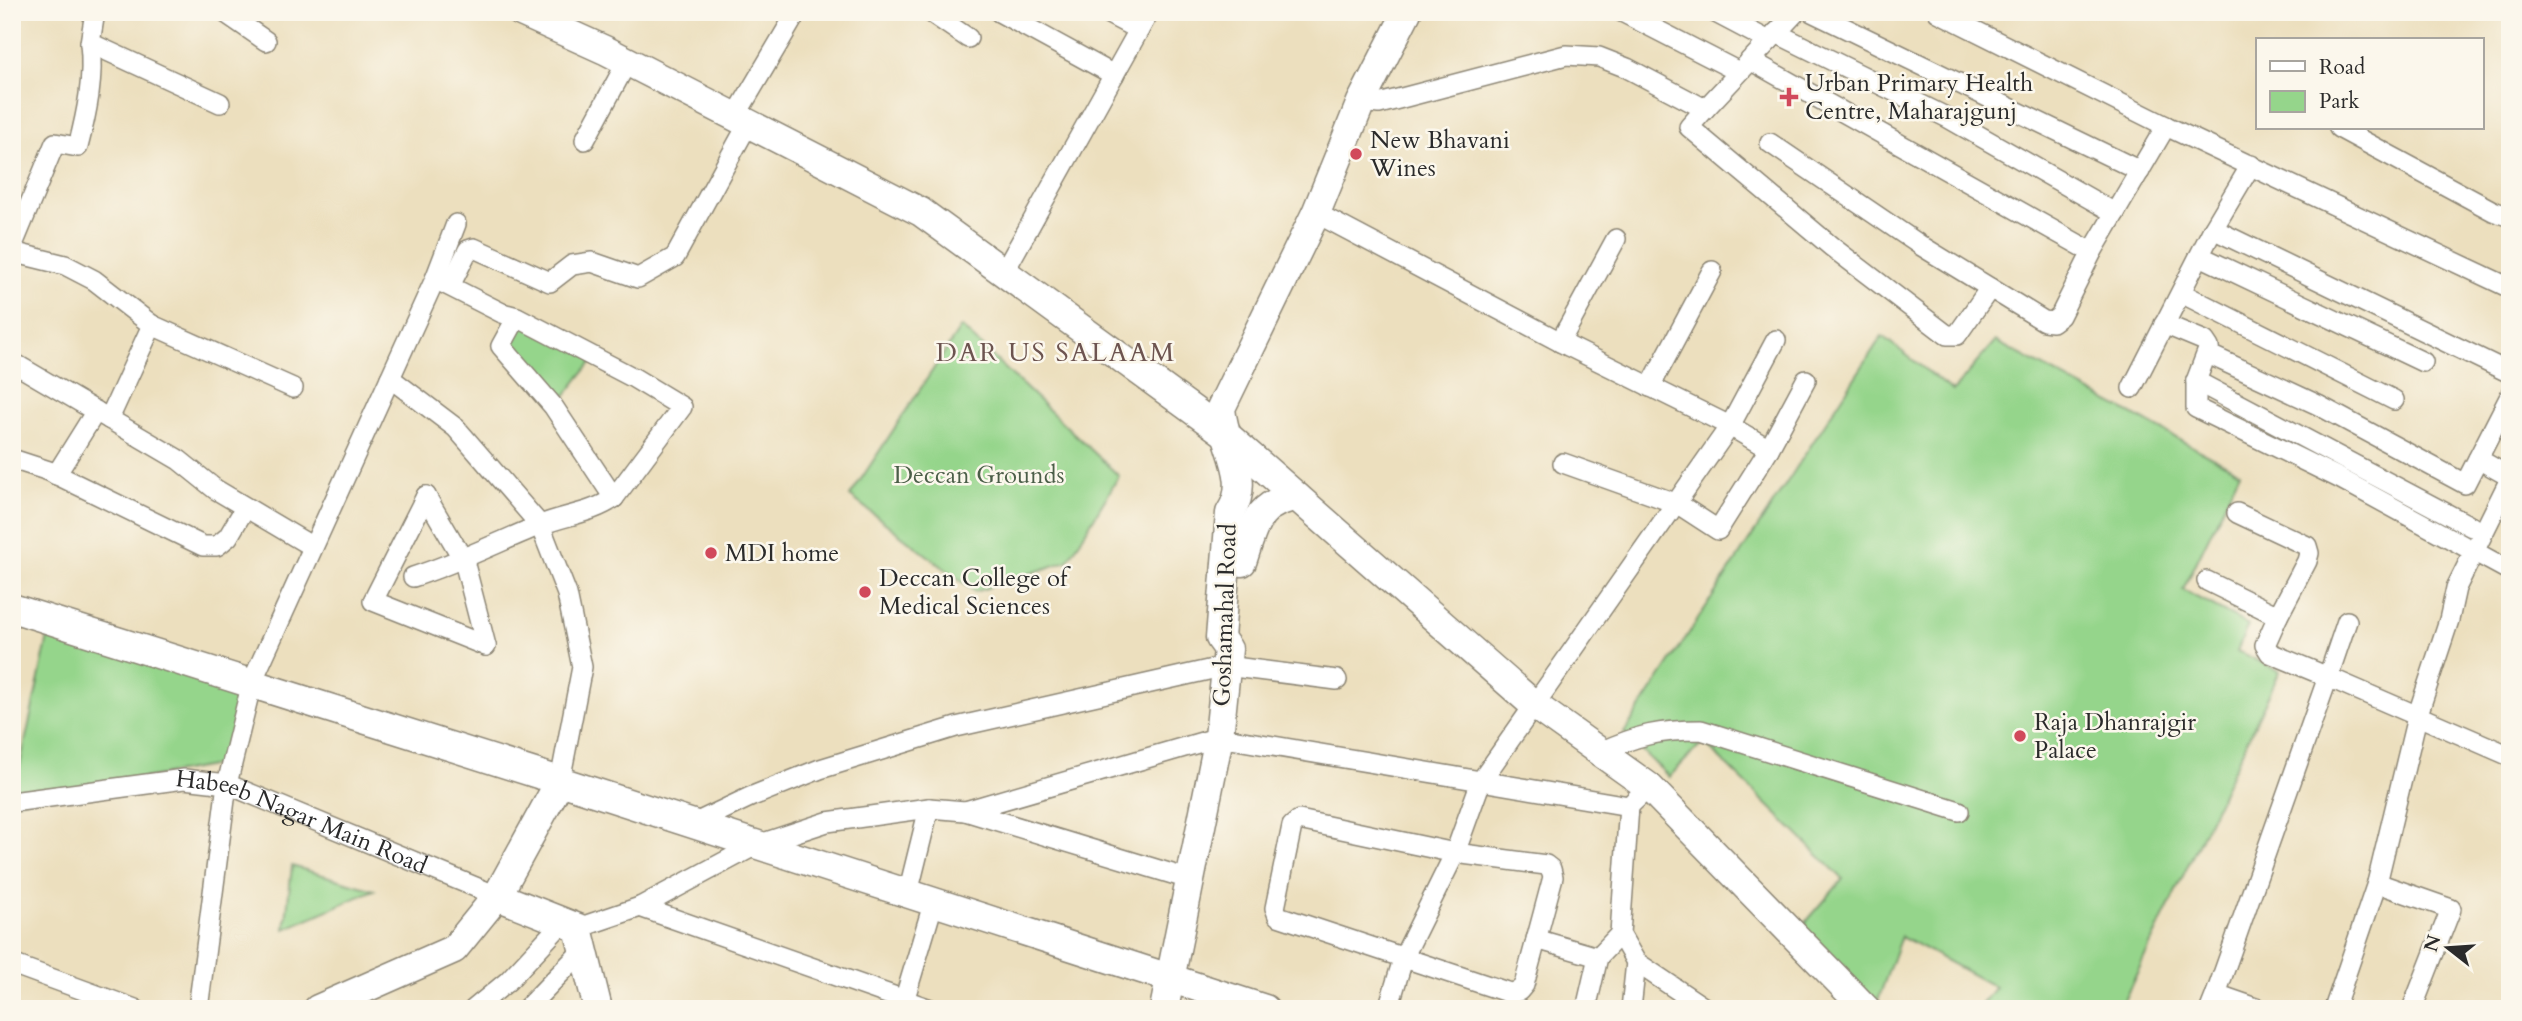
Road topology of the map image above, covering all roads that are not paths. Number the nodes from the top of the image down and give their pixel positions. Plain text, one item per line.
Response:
1 (96, 12) edge
2 (225, 12) edge
3 (521, 12) edge
4 (797, 12) edge
5 (930, 12) edge
6 (999, 12) edge
7 (1105, 12) edge
8 (1149, 12) edge
9 (1407, 12) edge
10 (1622, 12) edge
11 (1714, 12) edge
12 (1796, 12) edge
13 (1812, 12) edge
14 (1938, 12) edge
15 (1139, 30) junction
16 (1772, 37) junction
17 (968, 38) dead end
18 (266, 41) dead end
19 (90, 43) junction
20 (627, 62) junction
21 (1743, 66) junction
22 (1114, 75) junction
23 (1361, 102) junction
24 (220, 103) dead end
25 (1704, 109) junction
26 (742, 121) junction
27 (2166, 126) junction
28 (2343, 130) edge
29 (585, 140) dead end
30 (1770, 144) dead end
31 (2250, 165) junction
32 (2140, 171) junction
33 (1316, 213) junction
34 (2115, 213) junction
35 (2510, 217) edge
36 (456, 224) dead end
37 (2213, 229) junction
38 (1616, 239) dead end
39 (12, 250) edge
40 (2092, 252) junction
41 (2200, 256) junction
42 (1712, 271) dead end
43 (1004, 272) junction
44 (442, 282) junction
45 (1990, 288) junction
46 (2510, 288) edge
47 (2181, 293) junction
48 (517, 317) junction
49 (2164, 324) junction
50 (152, 325) junction
51 (1776, 340) dead end
52 (1560, 342) junction
53 (2208, 354) junction
54 (12, 362) edge
55 (2423, 362) dead end
56 (2510, 373) edge
57 (390, 378) junction
58 (1806, 380) dead end
59 (2196, 381) junction
60 (1650, 387) junction
61 (293, 388) dead end
62 (2132, 388) dead end
63 (2510, 396) edge
64 (2394, 400) dead end
65 (102, 415) junction
66 (1730, 426) junction
67 (1223, 432) junction
68 (1769, 449) junction
69 (12, 458) edge
70 (2478, 459) junction
71 (1563, 463) dead end
72 (56, 475) junction
73 (2510, 478) edge
74 (1297, 497) junction
75 (614, 498) junction
76 (1240, 498) junction
77 (1678, 503) junction
78 (245, 508) junction
79 (2237, 513) dead end
80 (540, 525) junction
81 (2472, 527) dead end
82 (311, 546) junction
83 (2472, 552) junction
84 (464, 561) junction
85 (1242, 562) junction
86 (2510, 571) edge
87 (413, 577) dead end
88 (2207, 581) dead end
89 (12, 608) edge
90 (2278, 616) junction
91 (2347, 621) dead end
92 (1227, 658) junction
93 (2328, 677) junction
94 (1337, 680) dead end
95 (252, 682) junction
96 (1534, 705) junction
97 (2417, 717) junction
98 (1219, 737) junction
99 (1600, 752) junction
100 (2510, 756) edge
101 (560, 781) junction
102 (1481, 781) junction
103 (227, 784) junction
104 (1639, 796) junction
105 (12, 802) edge
106 (929, 808) junction
107 (965, 811) junction
108 (1959, 811) dead end
109 (691, 825) junction
110 (754, 846) junction
111 (1455, 853) junction
112 (1192, 880) junction
113 (2377, 883) junction
114 (497, 896) junction
115 (921, 897) junction
116 (639, 907) junction
117 (575, 933) junction
118 (1620, 934) junction
119 (1536, 939) junction
120 (1404, 956) junction
121 (1598, 957) junction
122 (1636, 962) junction
123 (12, 964) edge
124 (1169, 976) junction
125 (904, 1001) junction
126 (2213, 1001) edge
127 (135, 1009) edge
128 (198, 1009) edge
129 (318, 1009) edge
130 (474, 1009) edge
131 (526, 1009) edge
132 (598, 1009) edge
133 (930, 1009) edge
134 (1164, 1009) edge
135 (1265, 1009) edge
136 (1388, 1009) edge
137 (1586, 1009) edge
138 (1631, 1009) edge
139 (1706, 1009) edge
140 (1866, 1009) edge
141 (2259, 1009) edge
142 (2334, 1009) edge
143 (2412, 1009) edge

1 - 19 street
2 - 18 street
3 - 20 street
4 - 26 street
5 - 17 street
6 - 22 street
7 - 15 street
8 - 15 street
9 - 23 street, Goshamahal Road
10 - 21 street
11 - 16 street
12 - 16 street
13 - 32 street
14 - 27 street
15 - 22 street
16 - 21 street
16 - 34 street
19 - 24 street
19 - 39 street
20 - 26 street
20 - 29 street
21 - 25 street
21 - 40 street
22 - 43 street
23 - 25 street
23 - 33 street, Goshamahal Road
25 - 45 street
26 - 43 street
26 - 44 street
27 - 31 street
27 - 32 street
28 - 35 street
30 - 45 street
31 - 37 street
31 - 46 street
32 - 34 street
33 - 52 street
33 - 67 street, Goshamahal Road
34 - 40 street
36 - 44 street
37 - 41 street
37 - 56 street
38 - 52 street
39 - 50 street
40 - 45 street
41 - 47 street
41 - 55 street
42 - 60 street
43 - 67 street
44 - 48 street
44 - 57 street
47 - 49 street
47 - 64 street
48 - 75 street
48 - 75 street
49 - 53 street
49 - 62 street
50 - 61 street
50 - 65 street
51 - 66 street
52 - 60 street
53 - 59 street
53 - 70 street
54 - 65 street
57 - 80 street
57 - 82 street
58 - 68 street
59 - 81 street
59 - 83 street
60 - 66 street
63 - 70 street
65 - 72 street
65 - 78 street
66 - 68 street
66 - 77 street
67 - 74 street
67 - 76 street, Goshamahal Road
68 - 77 street
69 - 72 street
70 - 73 street
71 - 77 street
72 - 78 street
73 - 83 street
74 - 85 street
74 - 96 street
75 - 80 street
76 - 85 street
76 - 92 street, Goshamahal Road
77 - 96 street
78 - 82 street
79 - 90 street
80 - 84 street
80 - 101 street
82 - 95 street
83 - 86 street
83 - 97 street
84 - 84 street
84 - 87 street
85 - 92 street
88 - 90 street
89 - 95 street
90 - 93 street
91 - 93 street
92 - 94 street
92 - 98 street, Goshamahal Road
92 - 109 street
93 - 97 street
93 - 126 street
95 - 101 street
95 - 103 street
96 - 99 street
96 - 102 street
97 - 100 street
97 - 113 street
98 - 102 street
98 - 107 street
98 - 112 street, Goshamahal Road
99 - 104 street
99 - 108 street
101 - 109 street
101 - 114 street
102 - 104 street
102 - 111 street
103 - 105 street, Habeeb Nagar Main Road
103 - 114 street, Habeeb Nagar Main Road
103 - 128 street
104 - 118 street
104 - 140 street
106 - 107 street
106 - 110 street
106 - 115 street
107 - 112 street
109 - 110 street
110 - 115 street
110 - 116 street
111 - 119 street
111 - 120 street
111 - 120 street
112 - 124 street, Goshamahal Road
113 - 142 street
113 - 143 street
114 - 117 street, Habeeb Nagar Main Road
114 - 129 street
115 - 124 street
115 - 125 street
116 - 117 street
116 - 125 street
117 - 130 street
117 - 131 street
117 - 132 street
118 - 121 street
118 - 122 street
119 - 120 street
119 - 121 street
120 - 136 street
121 - 137 street
122 - 138 street
122 - 139 street
123 - 127 street
124 - 134 street, Goshamahal Road
124 - 135 street
125 - 133 street
126 - 141 street

